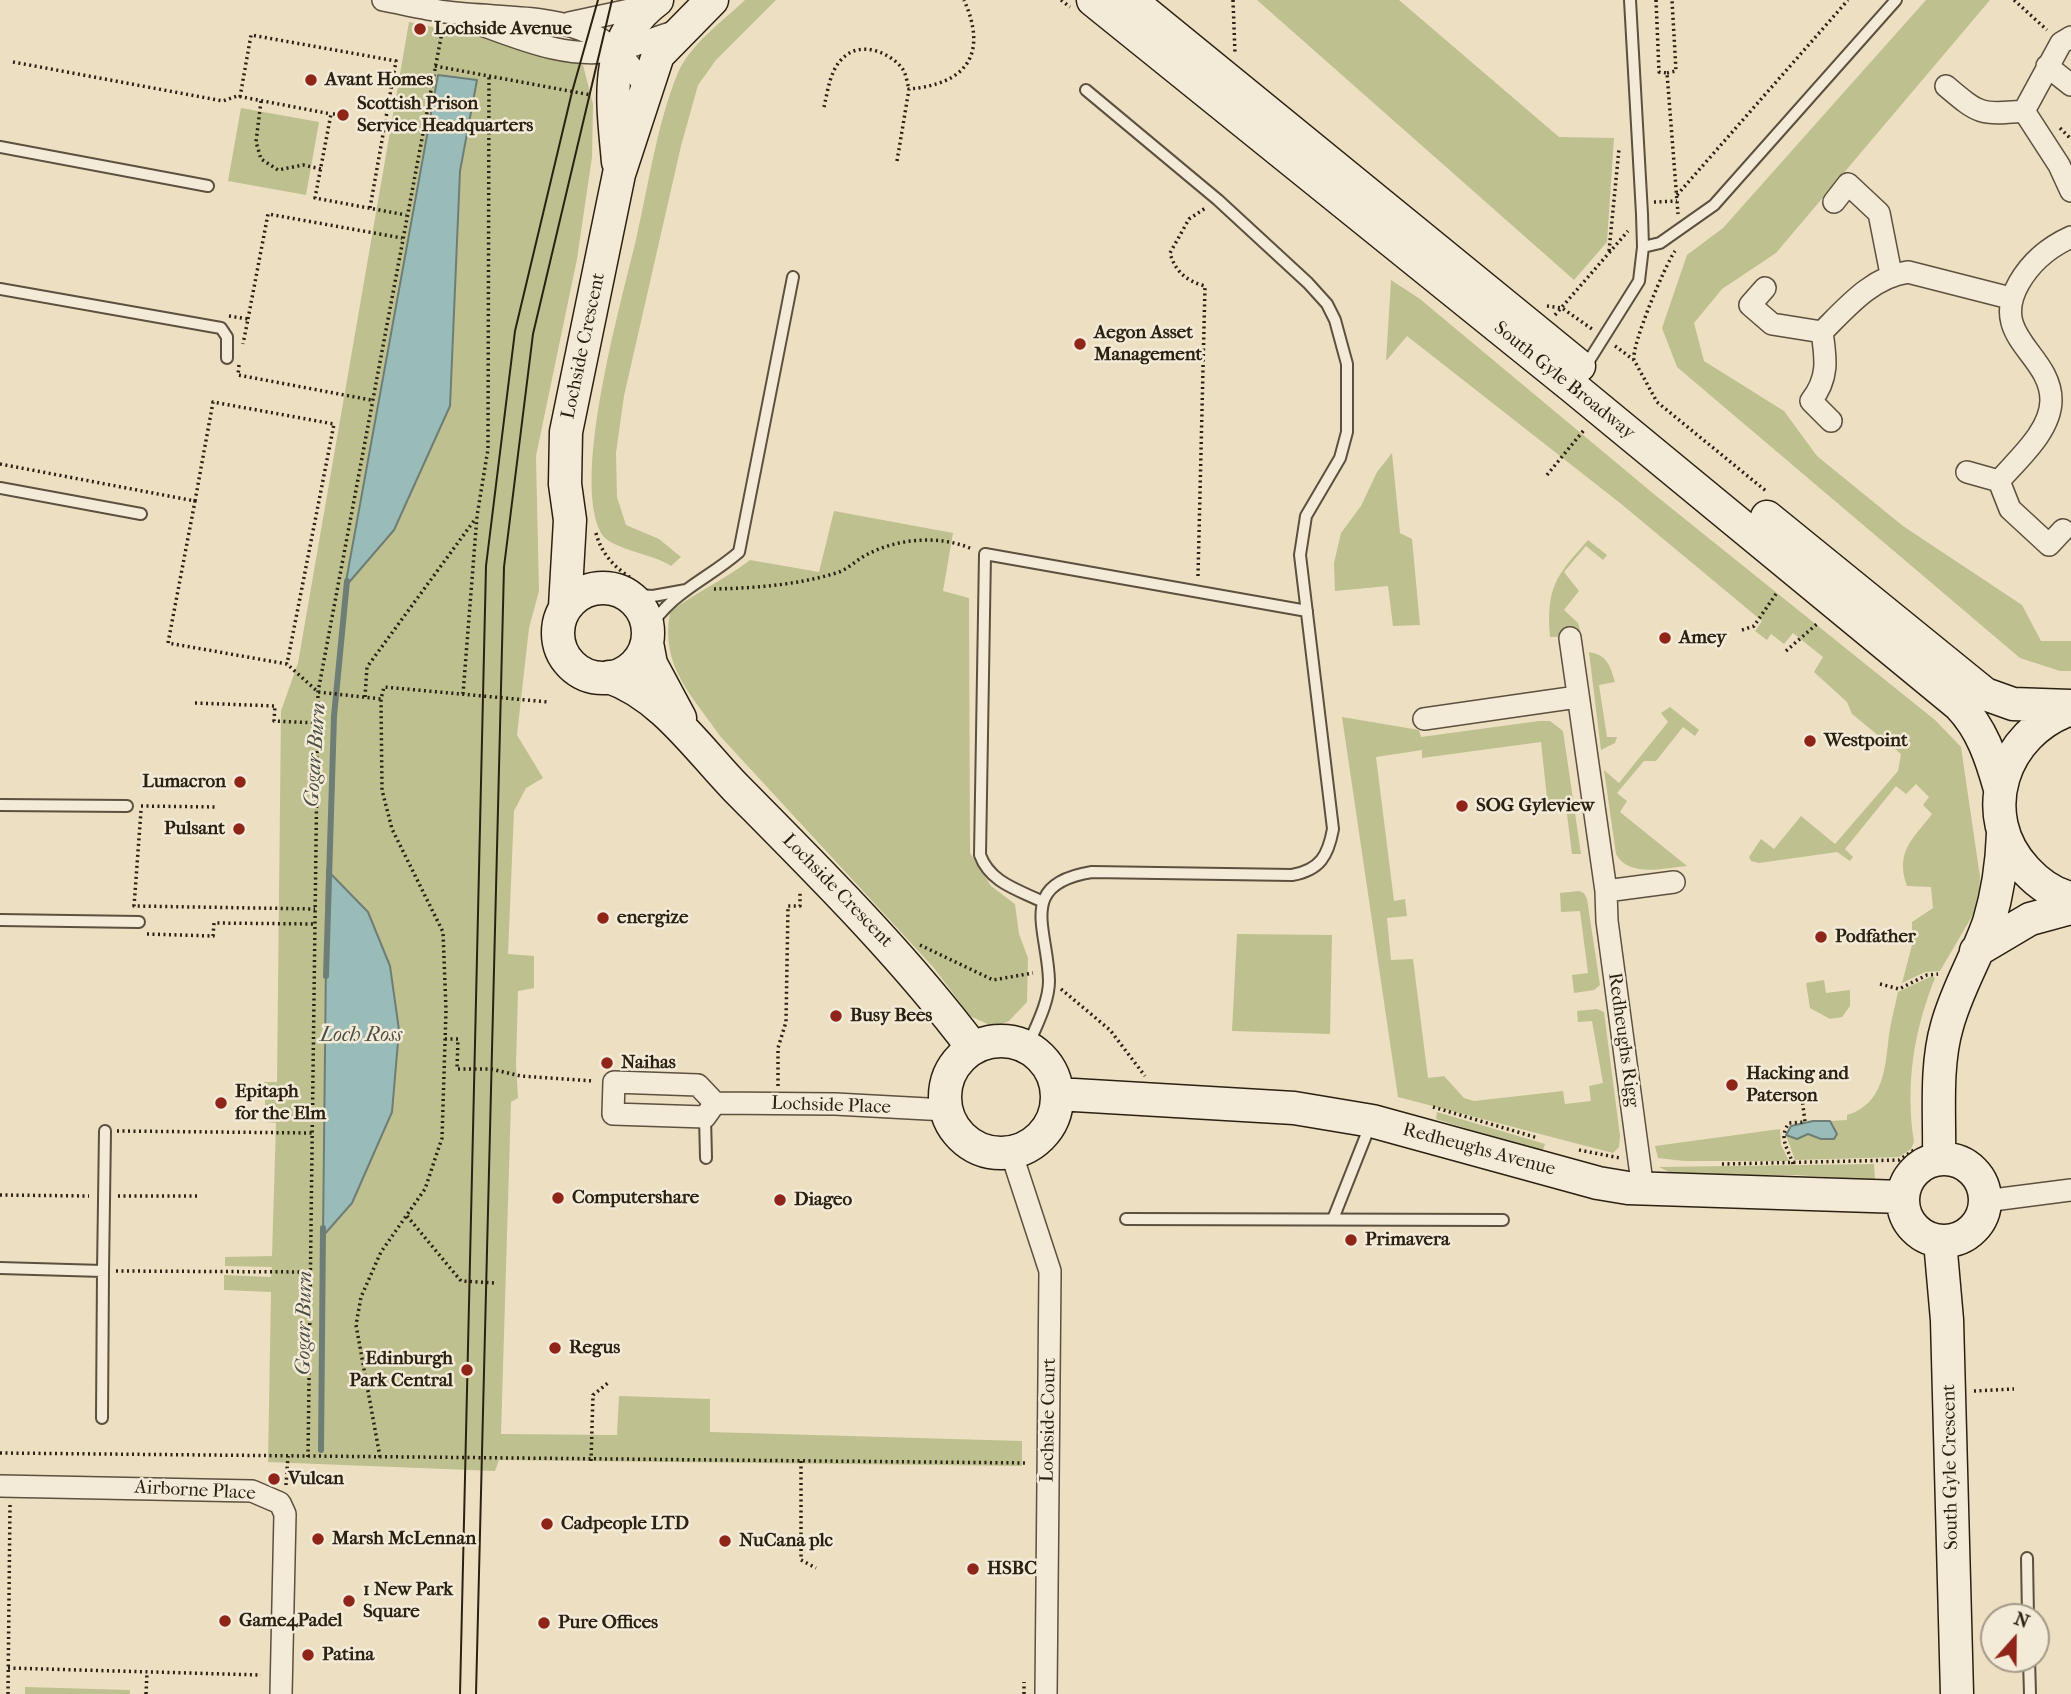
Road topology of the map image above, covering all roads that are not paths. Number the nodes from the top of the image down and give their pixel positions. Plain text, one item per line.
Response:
1 (383, 0) edge
2 (712, 0) edge
3 (1093, 0) edge
4 (1130, 0) edge
5 (1630, 0) edge
6 (1896, 0) edge
7 (652, 3) edge
8 (446, 12) junction
9 (567, 23) junction
10 (680, 30) junction
11 (2066, 40) edge
12 (618, 50) junction
13 (573, 51) junction
14 (2047, 66) junction
15 (2071, 85) edge
16 (1946, 86) dead end
17 (1086, 90) dead end
18 (646, 91) junction
19 (604, 94) junction
20 (2024, 111) junction
21 (0, 147) edge
22 (619, 174) junction
23 (208, 186) dead end
24 (2071, 191) edge
25 (1834, 202) dead end
26 (2071, 237) edge
27 (1643, 247) junction
28 (1891, 274) junction
29 (793, 277) dead end
30 (1765, 288) dead end
31 (0, 289) edge
32 (2010, 298) junction
33 (1822, 332) junction
34 (227, 358) dead end
35 (1579, 379) junction
36 (1831, 421) dead end
37 (1967, 472) dead end
38 (1999, 481) junction
39 (0, 488) edge
40 (141, 514) dead end
41 (582, 521) junction
42 (2063, 530) dead end
43 (624, 588) junction
44 (685, 590) junction
45 (565, 607) junction
46 (1307, 611) junction
47 (647, 637) junction
48 (1570, 638) dead end
49 (609, 677) junction
50 (1577, 697) junction
51 (2071, 708) edge
52 (1424, 719) dead end
53 (693, 741) junction
54 (2000, 789) junction
55 (0, 805) edge
56 (127, 806) road end
57 (2003, 833) junction
58 (1674, 882) dead end
59 (1606, 891) junction
60 (2071, 898) edge
61 (1041, 901) junction
62 (2071, 908) edge
63 (0, 920) edge
64 (138, 928) road end
65 (1976, 951) junction
66 (973, 1048) junction
67 (1027, 1048) junction
68 (1056, 1094) junction
69 (710, 1110) junction
70 (946, 1110) junction
71 (1371, 1121) junction
72 (105, 1130) road end
73 (1928, 1151) junction
74 (1011, 1152) junction
75 (706, 1158) dead end
76 (1641, 1175) junction
77 (2071, 1190) edge
78 (1902, 1197) junction
79 (1985, 1201) junction
80 (1126, 1219) dead end
81 (1333, 1219) junction
82 (1503, 1220) dead end
83 (1940, 1241) junction
84 (0, 1268) edge
85 (103, 1271) junction
86 (102, 1418) dead end
87 (5, 1486) edge
88 (2026, 1558) dead end
89 (2028, 1603) edge
90 (2029, 1673) edge
91 (281, 1685) edge
92 (1046, 1694) edge
93 (1956, 1694) edge
94 (2030, 1694) edge

1 - 8 street
2 - 10 street, Lochside Crescent
3 - 35 street, South Gyle Broadway
4 - 35 street, South Gyle Broadway
5 - 27 lane
6 - 27 lane
7 - 9 street
7 - 12 street, Lochside Crescent
8 - 9 street
8 - 13 street
9 - 12 street
10 - 12 street
10 - 18 street, Lochside Crescent
11 - 14 street
12 - 13 street
12 - 18 street
12 - 19 street, Lochside Crescent
13 - 19 street
14 - 15 street
14 - 20 street
16 - 20 street
17 - 46 lane
18 - 22 street, Lochside Crescent
19 - 22 street, Lochside Crescent
20 - 24 street
21 - 23 lane
22 - 41 street, Lochside Crescent
25 - 28 street
26 - 32 street
27 - 35 lane
28 - 32 street
28 - 33 street
29 - 44 lane
30 - 33 street
31 - 34 lane
32 - 38 street
33 - 36 street
35 - 51 street, South Gyle Broadway
35 - 54 street, South Gyle Broadway
37 - 38 street
38 - 42 street
39 - 40 lane
41 - 43 street, Lochside Crescent
41 - 45 street, Lochside Crescent
43 - 44 lane
43 - 45 street
43 - 47 street, Lochside Crescent
44 - 47 lane
45 - 49 street, Lochside Crescent
46 - 61 lane
46 - 61 lane
47 - 49 street
47 - 53 street, Lochside Crescent
48 - 50 street, Redheughs Rigg
49 - 53 street, Lochside Crescent
50 - 52 street
50 - 59 street, Redheughs Rigg
51 - 54 street, South Gyle Broadway
53 - 66 street, Lochside Crescent
54 - 57 street, South Gyle Broadway
55 - 56 lane
57 - 60 street, South Gyle Broadway
57 - 65 street
58 - 59 street
59 - 76 street, Redheughs Rigg
61 - 67 lane
62 - 65 street
63 - 64 lane
65 - 73 street
66 - 67 street
66 - 70 street
67 - 68 street
68 - 71 street, Redheughs Avenue
68 - 74 street
69 - 69 street, Lochside Place
69 - 70 street, Lochside Place
69 - 75 lane
70 - 74 street
71 - 76 street, Redheughs Avenue
71 - 81 lane
72 - 85 lane
73 - 78 street
73 - 79 street
74 - 92 street, Lochside Court
76 - 78 street, Redheughs Avenue
77 - 79 street
78 - 83 street
79 - 83 street
80 - 81 lane
81 - 82 lane
83 - 93 street, South Gyle Crescent
84 - 85 lane
85 - 86 lane
87 - 91 street, Airborne Place
88 - 89 lane
90 - 94 lane

